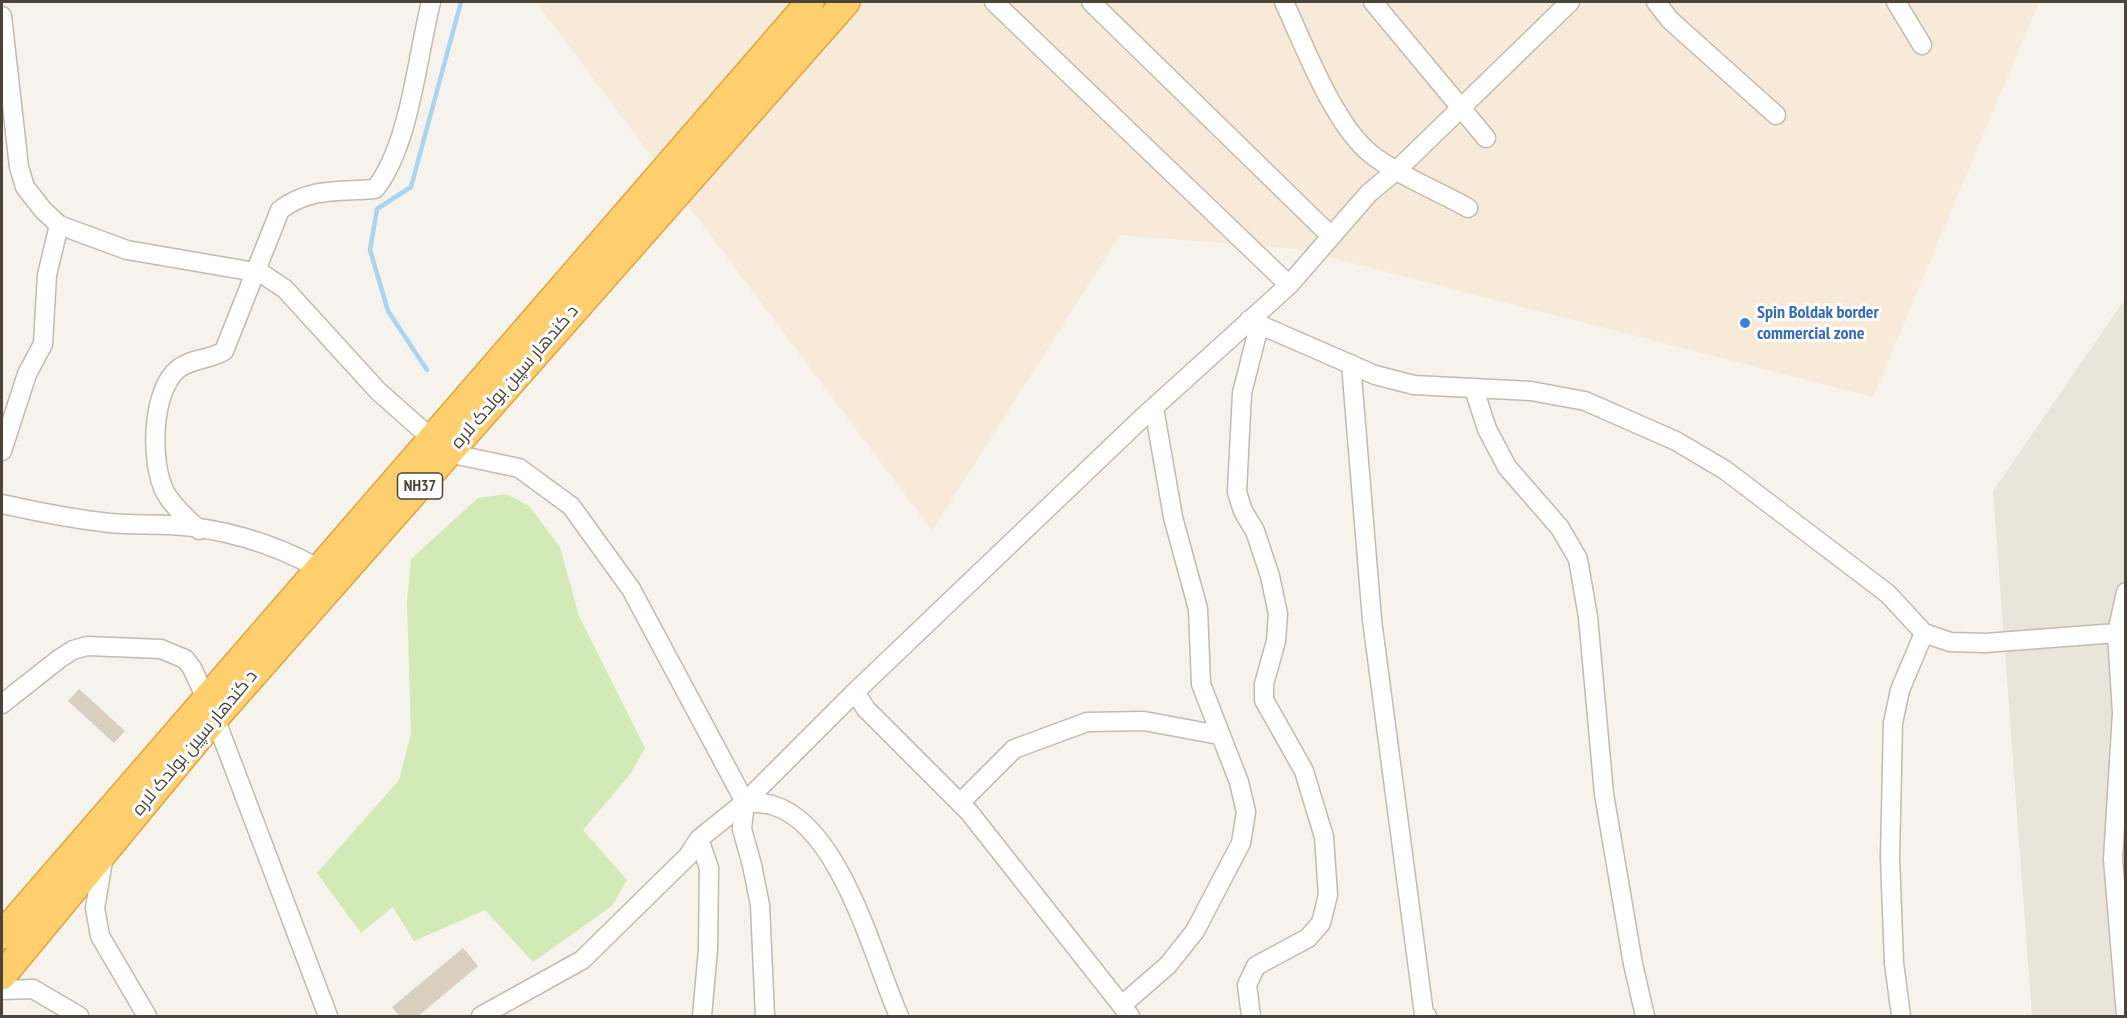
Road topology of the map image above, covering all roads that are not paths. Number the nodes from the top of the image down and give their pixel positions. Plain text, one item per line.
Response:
1 (431, 2) edge
2 (810, 2) edge
3 (846, 2) edge
4 (994, 2) edge
5 (1091, 2) edge
6 (1284, 2) edge
7 (1373, 2) edge
8 (1570, 2) edge
9 (1656, 2) edge
10 (1896, 2) edge
11 (2, 16) edge
12 (1922, 45) dead end
13 (1460, 106) junction
14 (7, 114) edge
15 (1776, 115) dead end
16 (1486, 138) dead end
17 (1398, 169) junction
18 (1468, 208) dead end
19 (60, 225) junction
20 (1331, 236) junction
21 (257, 273) junction
22 (1289, 285) junction
23 (1254, 323) junction
24 (1351, 364) junction
25 (1474, 389) junction
26 (1154, 408) junction
27 (439, 446) junction
28 (2, 451) edge
29 (2, 504) edge
30 (199, 530) junction
31 (318, 568) junction
32 (2126, 592) edge
33 (1924, 633) junction
34 (2117, 633) junction
35 (855, 693) junction
36 (2, 704) edge
37 (210, 707) junction
38 (2124, 713) edge
39 (1219, 735) junction
40 (745, 802) junction
41 (960, 803) junction
42 (699, 839) junction
43 (105, 850) junction
44 (2, 935) edge
45 (2, 976) edge
46 (2, 990) edge
47 (1126, 1011) edge
48 (2126, 1016) edge
49 (79, 1017) edge
50 (147, 1017) edge
51 (328, 1017) edge
52 (481, 1017) edge
53 (702, 1017) edge
54 (765, 1017) edge
55 (899, 1017) edge
56 (1251, 1017) edge
57 (1427, 1017) edge
58 (1645, 1017) edge
59 (1901, 1017) edge

1 - 21 street
2 - 27 highway, د کندهار سپین بولدک لاره / NH37
3 - 27 highway, د کندهار سپین بولدک لاره / NH37
4 - 22 street
5 - 20 street
6 - 17 street
7 - 13 street
8 - 13 street
9 - 15 street
10 - 12 street
11 - 14 street
13 - 16 street
13 - 17 street
14 - 19 street
17 - 18 street
17 - 20 street
19 - 21 street
19 - 28 street
20 - 22 street
21 - 27 street
21 - 30 street
22 - 23 street
23 - 24 street
23 - 26 street
23 - 56 street
24 - 25 street
24 - 57 street
25 - 33 street
25 - 58 street
26 - 35 street
26 - 39 street
27 - 31 highway, د کندهار سپین بولدک لاره / NH37
27 - 37 highway, د کندهار سپین بولدک لاره / NH37
27 - 40 street
29 - 30 street
30 - 31 street
31 - 37 highway, د کندهار سپین بولدک لاره / NH37
32 - 34 street
33 - 34 street
33 - 59 street
34 - 38 street
35 - 40 street
35 - 41 street
36 - 37 street
37 - 43 highway, د کندهار سپین بولدک لاره / NH37
37 - 44 highway, د کندهار سپین بولدک لاره / NH37
37 - 51 street
38 - 48 street
39 - 41 street
39 - 47 street
40 - 42 street
40 - 54 street
40 - 55 street
41 - 47 street
42 - 52 street
42 - 53 street
43 - 45 highway, د کندهار سپین بولدک لاره / NH37
43 - 50 street
46 - 49 street

